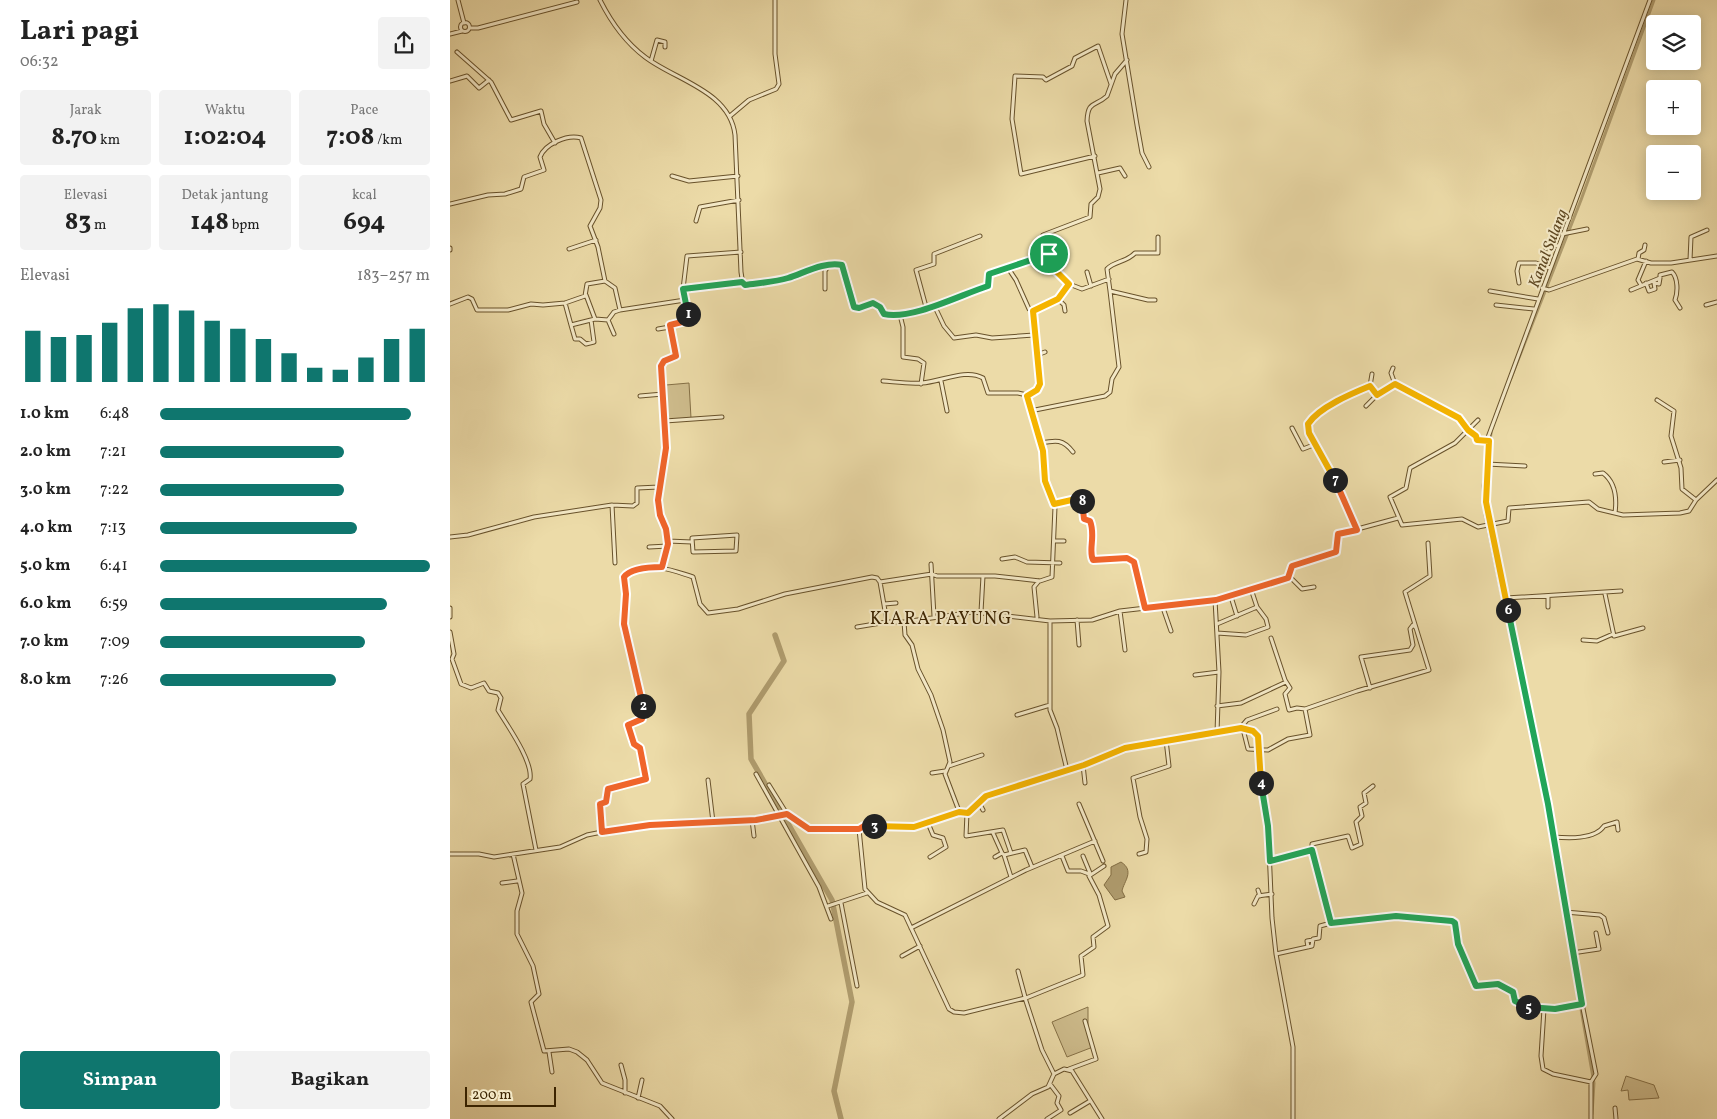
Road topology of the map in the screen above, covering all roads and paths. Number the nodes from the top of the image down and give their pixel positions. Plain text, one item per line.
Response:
1 (458, 0) edge
2 (600, 0) edge
3 (775, 0) edge
4 (1126, 0) edge
5 (1650, 0) edge
6 (576, 2) dead end
7 (464, 22) junction
8 (470, 28) junction
9 (462, 30) junction
10 (450, 34) edge
11 (665, 47) dead end
12 (457, 52) dead end
13 (1127, 60) junction
14 (651, 61) junction
15 (489, 80) junction
16 (450, 81) edge
17 (1111, 84) junction
18 (730, 116) junction
19 (555, 142) junction
20 (1095, 156) junction
21 (1149, 167) dead end
22 (1098, 172) junction
23 (672, 176) dead end
24 (738, 176) junction
25 (1125, 176) dead end
26 (739, 200) junction
27 (450, 204) edge
28 (696, 221) dead end
29 (1587, 229) dead end
30 (1707, 230) dead end
31 (1566, 233) junction
32 (980, 236) dead end
33 (1158, 237) dead end
34 (596, 240) junction
35 (1645, 245) dead end
36 (1558, 246) junction
37 (569, 249) dead end
38 (1546, 249) dead end
39 (688, 251) dead end
40 (741, 252) junction
41 (1049, 254) junction
42 (687, 256) junction
43 (1717, 256) edge
44 (1638, 259) junction
45 (1646, 260) junction
46 (1690, 260) junction
47 (1672, 263) junction
48 (829, 265) junction
49 (1008, 268) junction
50 (1550, 268) junction
51 (1086, 272) dead end
52 (1672, 272) junction
53 (1109, 279) junction
54 (1654, 281) junction
55 (605, 282) junction
56 (742, 282) junction
57 (1519, 283) dead end
58 (1646, 283) junction
59 (1069, 284) junction
60 (1641, 285) junction
61 (1091, 286) junction
62 (1543, 288) junction
63 (683, 289) junction
64 (825, 289) dead end
65 (1631, 290) dead end
66 (1110, 291) junction
67 (1490, 291) dead end
68 (586, 295) junction
69 (1058, 299) junction
70 (1538, 299) junction
71 (685, 300) junction
72 (1154, 300) dead end
73 (1717, 302) edge
74 (564, 303) junction
75 (450, 304) edge
76 (934, 305) junction
77 (1496, 305) dead end
78 (1706, 305) dead end
79 (926, 308) junction
80 (1680, 308) dead end
81 (1534, 309) junction
82 (620, 310) junction
83 (1065, 310) dead end
84 (1033, 311) junction
85 (900, 315) junction
86 (593, 320) junction
87 (608, 320) junction
88 (571, 325) junction
89 (670, 327) junction
90 (658, 329) dead end
91 (614, 334) dead end
92 (1034, 334) junction
93 (1045, 352) dead end
94 (1037, 355) junction
95 (1393, 368) dead end
96 (1372, 374) dead end
97 (883, 381) dead end
98 (941, 381) junction
99 (921, 384) junction
100 (1395, 384) junction
101 (1370, 386) junction
102 (663, 394) junction
103 (1377, 395) junction
104 (640, 396) dead end
105 (1027, 396) junction
106 (1657, 400) dead end
107 (1366, 406) dead end
108 (1029, 410) junction
109 (947, 411) dead end
110 (722, 417) dead end
111 (665, 420) junction
112 (1478, 420) dead end
113 (1292, 428) dead end
114 (1468, 430) junction
115 (1488, 441) junction
116 (1041, 442) junction
117 (1316, 444) junction
118 (1072, 452) dead end
119 (1680, 460) junction
120 (1664, 462) dead end
121 (1487, 464) junction
122 (1526, 466) dead end
123 (1594, 474) dead end
124 (1717, 480) edge
125 (659, 487) junction
126 (1696, 500) junction
127 (1054, 504) junction
128 (612, 505) junction
129 (1615, 513) junction
130 (1398, 518) junction
131 (1488, 525) junction
132 (1357, 530) junction
133 (450, 537) edge
134 (668, 541) junction
135 (1064, 541) dead end
136 (692, 542) junction
137 (1054, 542) junction
138 (1428, 543) dead end
139 (649, 547) dead end
140 (667, 548) junction
141 (1002, 559) dead end
142 (1053, 562) junction
143 (615, 563) dead end
144 (1060, 563) dead end
145 (931, 564) dead end
146 (662, 567) junction
147 (932, 574) junction
148 (983, 576) junction
149 (1290, 577) junction
150 (1040, 581) junction
151 (880, 582) junction
152 (1314, 588) dead end
153 (1251, 589) junction
154 (1621, 591) dead end
155 (1605, 594) junction
156 (1548, 596) junction
157 (1231, 597) junction
158 (1506, 598) junction
159 (1216, 600) junction
160 (896, 603) dead end
161 (884, 604) junction
162 (1162, 606) junction
163 (1257, 607) junction
164 (1548, 607) dead end
165 (450, 608) edge
166 (1145, 608) junction
167 (1120, 611) junction
168 (981, 612) junction
169 (934, 616) junction
170 (1237, 616) junction
171 (450, 617) edge
172 (1037, 618) junction
173 (1050, 620) junction
174 (1077, 620) junction
175 (886, 622) junction
176 (904, 622) junction
177 (1217, 624) junction
178 (857, 627) dead end
179 (1416, 627) junction
180 (1643, 628) dead end
181 (1171, 631) dead end
182 (450, 632) edge
183 (1217, 633) junction
184 (1613, 634) junction
185 (1271, 638) dead end
186 (1582, 640) dead end
187 (1080, 646) dead end
188 (1125, 650) dead end
189 (1219, 672) junction
190 (1195, 675) dead end
191 (1286, 682) junction
192 (1370, 688) junction
193 (1050, 705) junction
194 (1216, 706) junction
195 (1277, 710) dead end
196 (1304, 710) junction
197 (1017, 715) dead end
198 (1242, 728) junction
199 (1217, 733) junction
200 (1166, 740) junction
201 (1259, 750) junction
202 (982, 755) dead end
203 (1083, 765) junction
204 (949, 766) junction
205 (1067, 770) junction
206 (945, 771) junction
207 (932, 773) dead end
208 (756, 774) dead end
209 (708, 780) dead end
210 (1085, 783) dead end
211 (769, 785) dead end
212 (1373, 786) dead end
213 (978, 801) junction
214 (1079, 804) dead end
215 (983, 810) dead end
216 (959, 812) junction
217 (968, 813) junction
218 (787, 815) junction
219 (781, 817) junction
220 (752, 820) junction
221 (713, 822) junction
222 (928, 823) junction
223 (859, 829) junction
224 (1618, 830) dead end
225 (602, 832) junction
226 (992, 833) junction
227 (754, 836) dead end
228 (1553, 837) junction
229 (1095, 841) junction
230 (536, 850) junction
231 (1312, 850) junction
232 (1011, 853) junction
233 (450, 854) edge
234 (513, 854) junction
235 (1003, 854) junction
236 (1139, 854) dead end
237 (1062, 856) junction
238 (1083, 856) dead end
239 (930, 857) dead end
240 (995, 857) dead end
241 (1102, 861) dead end
242 (1270, 861) junction
243 (1104, 866) dead end
244 (1032, 867) junction
245 (1090, 874) junction
246 (1011, 877) junction
247 (517, 881) junction
248 (502, 883) dead end
249 (1258, 890) dead end
250 (867, 893) junction
251 (1272, 894) junction
252 (1260, 896) junction
253 (841, 903) junction
254 (1254, 904) dead end
255 (829, 906) junction
256 (1565, 912) junction
257 (832, 919) dead end
258 (1331, 923) junction
259 (911, 928) junction
260 (1596, 933) dead end
261 (1608, 933) dead end
262 (920, 946) junction
263 (1572, 953) junction
264 (1276, 954) junction
265 (902, 956) dead end
266 (1018, 971) dead end
267 (857, 986) dead end
268 (1025, 998) junction
269 (1580, 1004) junction
270 (1543, 1008) junction
271 (1085, 1021) dead end
272 (548, 1052) junction
273 (621, 1065) dead end
274 (1069, 1069) junction
275 (552, 1072) dead end
276 (1054, 1074) junction
277 (642, 1080) dead end
278 (1593, 1080) junction
279 (1050, 1084) junction
280 (625, 1093) junction
281 (638, 1098) junction
282 (1090, 1101) junction
283 (1614, 1108) dead end
284 (1070, 1113) dead end
285 (672, 1119) edge
286 (999, 1119) edge
287 (1047, 1119) edge
288 (1102, 1119) edge
289 (1293, 1119) edge
290 (1591, 1119) edge
291 (1616, 1119) edge

1 - 7 street
2 - 14 street
3 - 18 street
4 - 13 street
5 - 31 street
6 - 8 street
7 - 8 street
7 - 9 street
8 - 9 street
9 - 10 street
11 - 14 street
12 - 15 street
13 - 17 street
13 - 21 street
14 - 18 street
15 - 16 street
15 - 19 street
17 - 20 street
17 - 20 street
18 - 24 street
19 - 27 street
19 - 34 street
20 - 22 street
22 - 25 street
22 - 41 street
23 - 24 street
24 - 26 street
26 - 28 street
26 - 40 street
29 - 31 street
30 - 46 street
31 - 36 street
32 - 79 street
33 - 53 street
34 - 37 street
34 - 55 street
35 - 44 street
36 - 38 street
36 - 50 street
39 - 42 street
40 - 42 street
40 - 56 street
41 - 49 street
41 - 59 street
42 - 63 street
43 - 46 street
44 - 45 street
44 - 62 street
45 - 47 street
45 - 60 street
46 - 47 street
47 - 52 street
48 - 56 street
48 - 64 street
48 - 85 street
49 - 76 street
49 - 84 street
50 - 57 street
50 - 62 street
51 - 61 street
52 - 54 street
52 - 80 street
53 - 61 street
53 - 66 street
54 - 58 street
54 - 58 street
55 - 68 street
55 - 82 street
56 - 63 street
58 - 60 street
59 - 61 street
59 - 69 street
60 - 65 street
62 - 70 street
63 - 71 street
66 - 72 street
66 - 108 street
67 - 70 street
68 - 74 street
68 - 86 street
69 - 83 street
69 - 84 street
70 - 81 street
71 - 82 street
71 - 89 street
73 - 78 street
74 - 75 street
74 - 88 street
76 - 79 street
76 - 92 street
77 - 81 street
79 - 85 street
81 - 115 street
82 - 87 street
84 - 92 street
85 - 99 street
86 - 87 street
86 - 88 street
86 - 88 street
87 - 91 street
89 - 90 street
89 - 102 street
92 - 94 street
93 - 94 street
94 - 105 street
95 - 100 street
96 - 101 street
97 - 99 street
98 - 99 street
98 - 105 street
98 - 109 street
100 - 103 street
100 - 114 street
101 - 103 street
101 - 117 street
102 - 104 street
102 - 111 street
103 - 107 street
105 - 108 street
106 - 119 street
108 - 116 street
110 - 111 street
111 - 125 street
112 - 114 street
113 - 117 street
114 - 115 street
114 - 130 street
115 - 121 street
116 - 118 street
116 - 127 street
117 - 132 street
119 - 120 street
119 - 126 street
121 - 122 street
121 - 131 street
123 - 129 street
124 - 126 street
125 - 128 street
125 - 134 street
126 - 129 street
127 - 137 street
127 - 166 street
128 - 133 street
128 - 143 street
129 - 131 street
130 - 131 street
130 - 132 street
131 - 158 street
132 - 149 street
134 - 136 street
134 - 140 street
135 - 137 street
136 - 136 street
137 - 142 street
138 - 179 street
139 - 140 street
140 - 146 street
141 - 142 street
142 - 144 street
142 - 150 street
145 - 147 street
146 - 151 street
146 - 225 street
147 - 148 street
147 - 151 street
147 - 169 street
148 - 150 street
148 - 168 street
149 - 152 street
149 - 153 street
150 - 172 street
151 - 161 street
153 - 157 street
153 - 163 street
154 - 155 street
155 - 156 street
155 - 184 street
156 - 158 street
156 - 164 street
157 - 159 street
157 - 170 street
158 - 228 street
159 - 162 street
159 - 177 street
160 - 161 street
161 - 175 street
162 - 166 street
162 - 181 street
163 - 170 street
163 - 183 street
165 - 171 street
166 - 167 street
167 - 174 street
167 - 188 street
168 - 169 street
168 - 172 street
169 - 176 street
170 - 177 street
172 - 173 street
173 - 174 street
173 - 193 street
174 - 187 street
175 - 176 street
175 - 178 street
176 - 204 street
177 - 183 street
179 - 192 street
179 - 192 street
180 - 184 street
182 - 230 street
183 - 189 street
184 - 186 street
185 - 191 street
189 - 190 street
189 - 194 street
191 - 194 street
191 - 196 street
192 - 196 street
193 - 197 street
193 - 205 street
194 - 199 street
195 - 198 street
196 - 201 street
198 - 199 street
198 - 201 street
198 - 201 street
199 - 200 street
200 - 203 street
200 - 236 street
201 - 242 street
202 - 204 street
203 - 205 street
203 - 210 street
204 - 206 street
205 - 213 street
206 - 207 street
206 - 216 street
208 - 219 street
209 - 221 street
211 - 218 street
212 - 231 street
213 - 215 street
213 - 217 street
214 - 229 street
216 - 217 street
216 - 222 street
217 - 226 street
218 - 219 street
218 - 223 street
219 - 220 street
219 - 255 street
220 - 221 street
220 - 227 street
221 - 225 street
222 - 223 street
222 - 239 street
223 - 250 street
224 - 228 street
225 - 230 street
226 - 232 street
226 - 235 street
228 - 256 street
229 - 237 street
229 - 241 street
230 - 234 street
231 - 242 street
231 - 258 street
232 - 235 street
232 - 244 street
233 - 234 street
234 - 247 street
235 - 240 street
235 - 246 street
237 - 244 street
237 - 245 street
238 - 245 street
242 - 251 street
243 - 245 street
244 - 246 street
245 - 268 street
246 - 259 street
247 - 248 street
247 - 272 street
249 - 252 street
250 - 253 street
250 - 259 street
251 - 252 street
251 - 264 street
252 - 254 street
253 - 255 street
253 - 267 street
255 - 257 street
256 - 261 street
256 - 263 street
258 - 264 street
258 - 270 street
259 - 262 street
260 - 263 street
262 - 265 street
262 - 268 street
263 - 269 street
264 - 289 street
266 - 268 street
268 - 276 street
269 - 270 street
269 - 278 street
270 - 278 street
271 - 274 street
272 - 275 street
272 - 280 street
273 - 280 street
274 - 276 street
274 - 282 street
276 - 279 street
277 - 281 street
278 - 290 street
279 - 286 street
279 - 287 street
280 - 281 street
281 - 285 street
282 - 284 street
282 - 288 street
283 - 291 street

